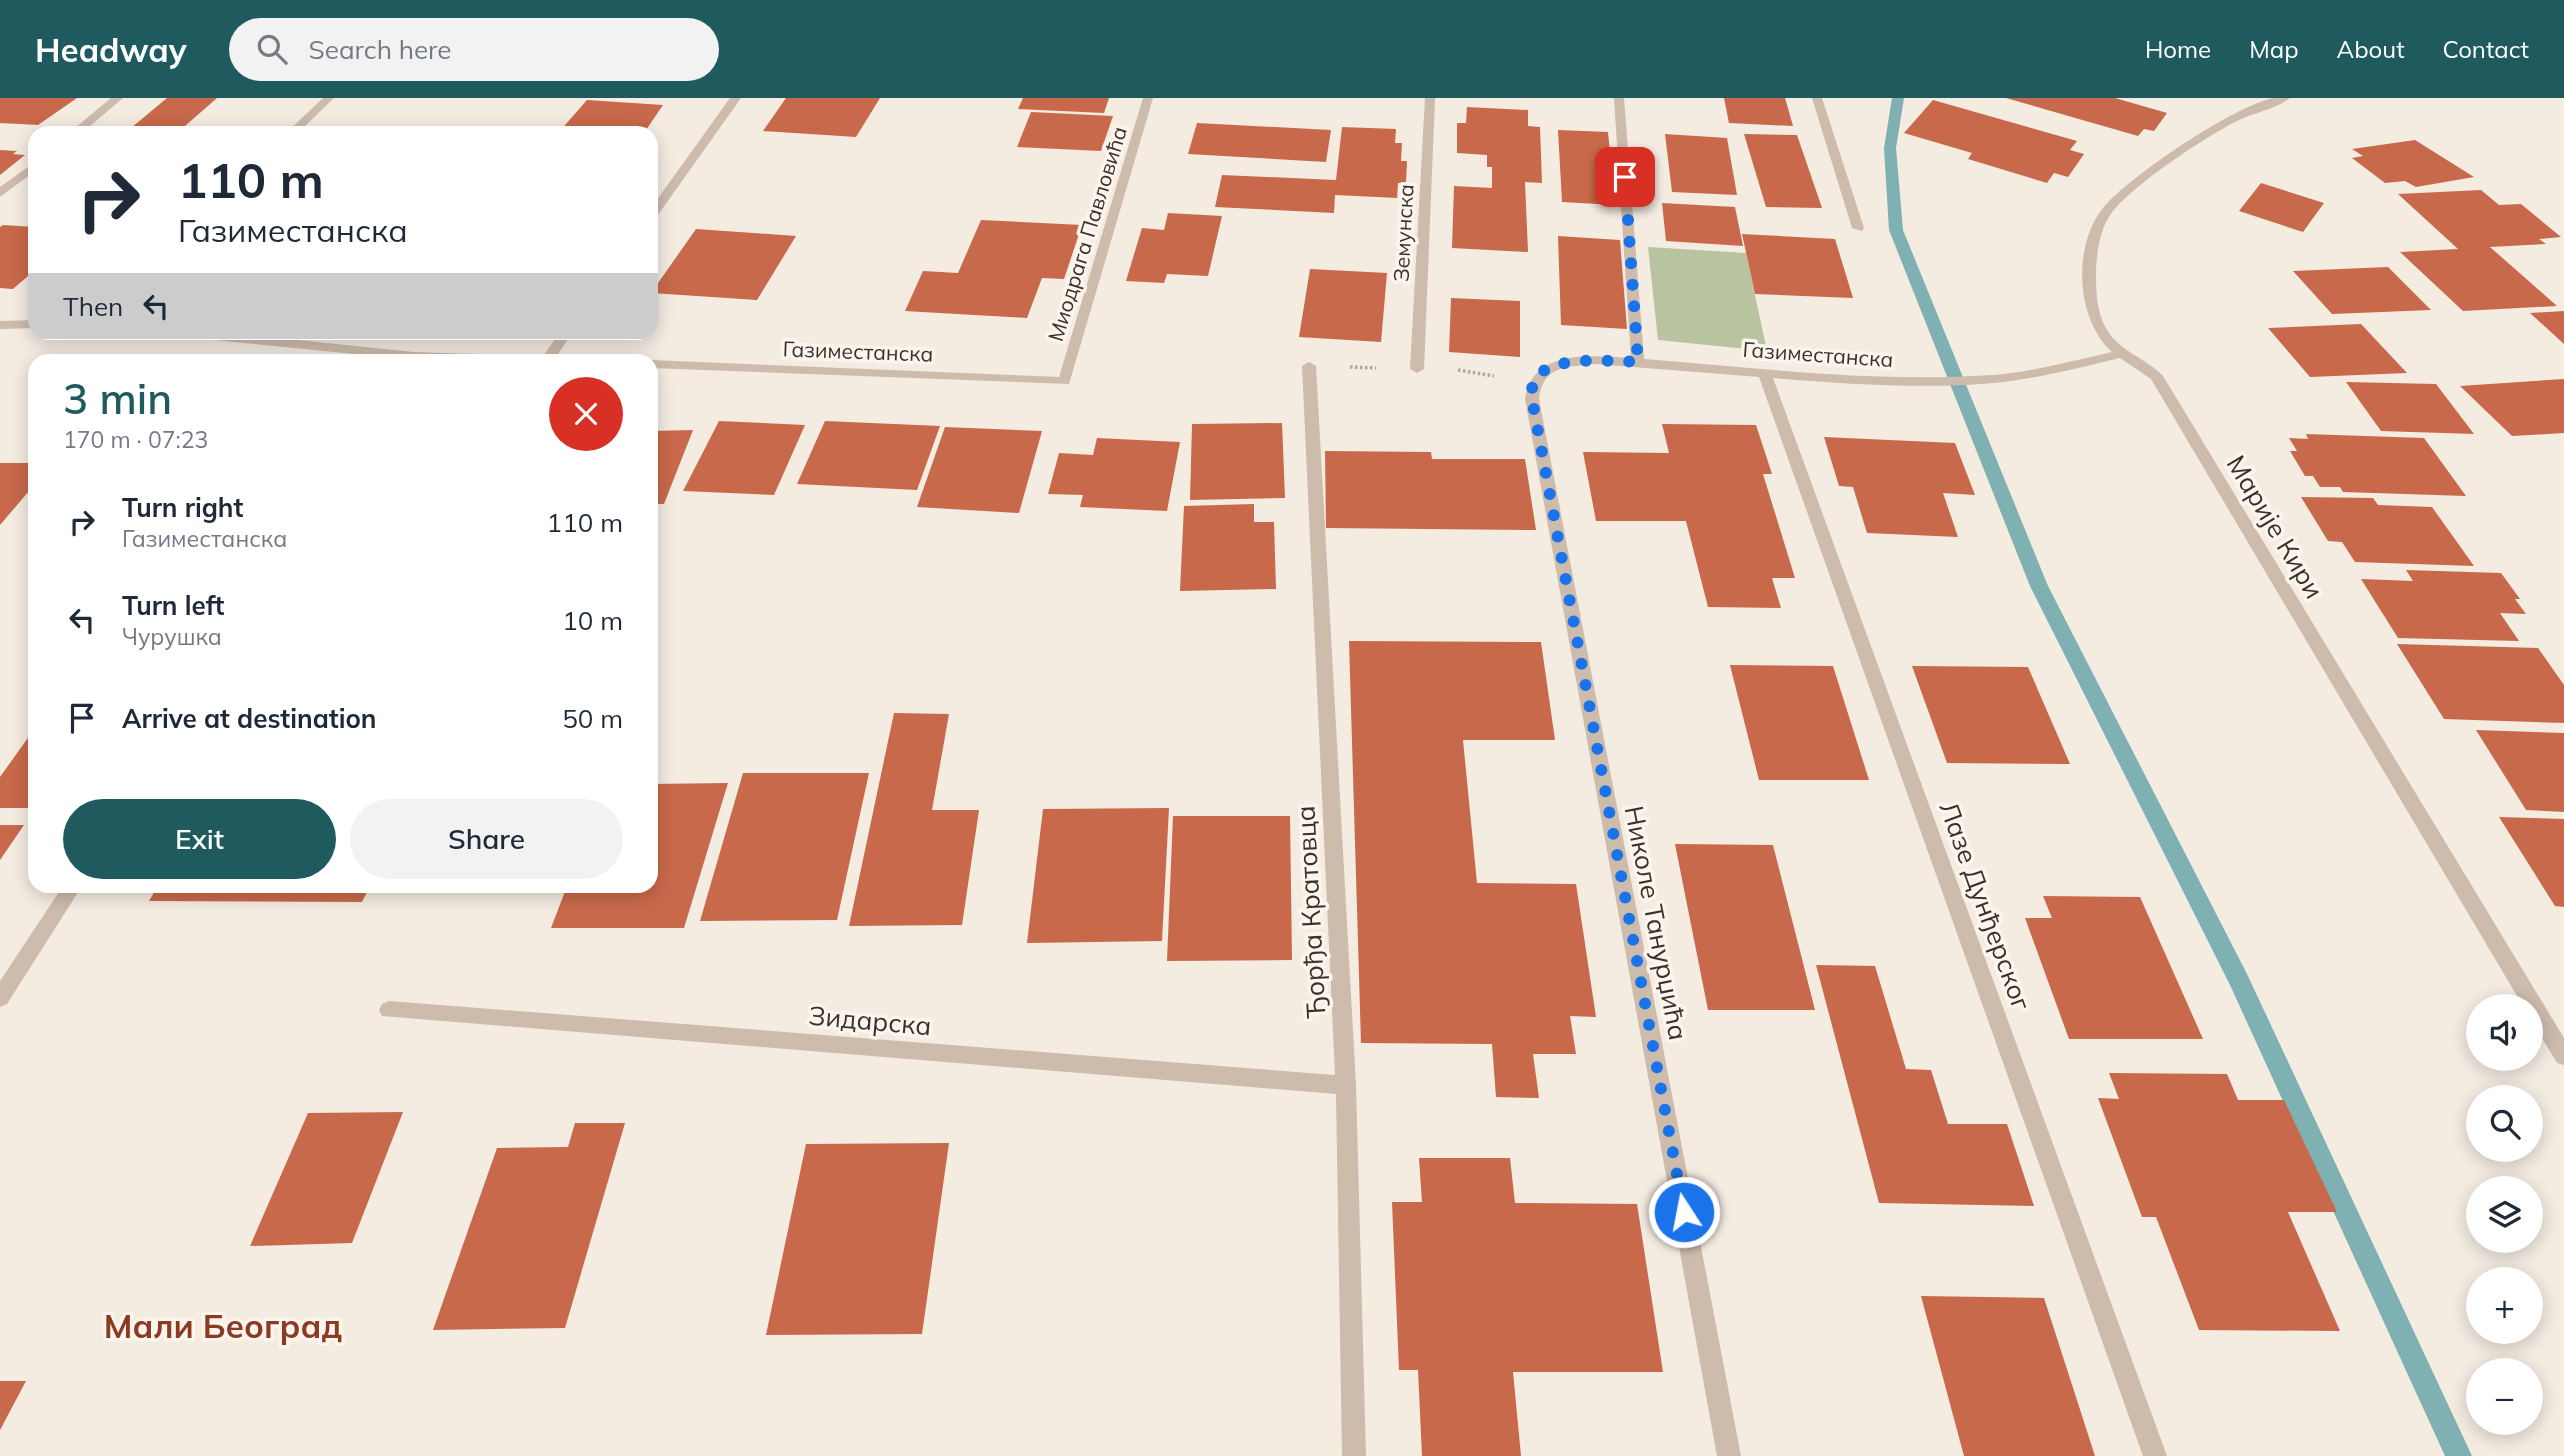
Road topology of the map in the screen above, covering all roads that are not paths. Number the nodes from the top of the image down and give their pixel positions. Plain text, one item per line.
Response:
1 (118, 98) edge
2 (329, 98) edge
3 (736, 98) edge
4 (1149, 98) edge
5 (1430, 98) edge
6 (1619, 98) edge
7 (1817, 98) edge
8 (2286, 98) edge
9 (84, 126) edge
10 (299, 126) edge
11 (28, 171) edge
12 (0, 193) edge
13 (658, 206) edge
14 (1858, 228) dead end
15 (28, 324) edge
16 (0, 326) edge
17 (248, 340) edge
18 (376, 354) edge
19 (2121, 354) junction
20 (1638, 362) junction
21 (658, 365) edge
22 (1309, 366) dead end
23 (1417, 369) dead end
24 (1765, 373) junction
25 (1063, 381) joint
26 (1532, 399) joint
27 (68, 893) edge
28 (0, 998) edge
29 (389, 1010) dead end
30 (2564, 1056) edge
31 (1346, 1085) junction
32 (1354, 1456) edge
33 (1729, 1456) edge
34 (2155, 1456) edge

1 - 9 street
2 - 10 street
3 - 13 street
4 - 25 street, Миодрага Павловића
5 - 23 street, Земунска
6 - 20 street
7 - 14 street
8 - 19 street, Марије Кири
11 - 12 street
15 - 16 street
17 - 18 street
19 - 24 street, Газиместанска
19 - 30 street, Марије Кири
20 - 24 street, Газиместанска
20 - 26 street, Газиместанска
21 - 25 street, Газиместанска
22 - 31 street, Ђорђа Кратовца
24 - 34 street, Лазе Дунђерског
26 - 33 street, Николе Танурџића
27 - 28 street
29 - 31 street, Зидарска
31 - 32 street, Ђорђа Кратовца

